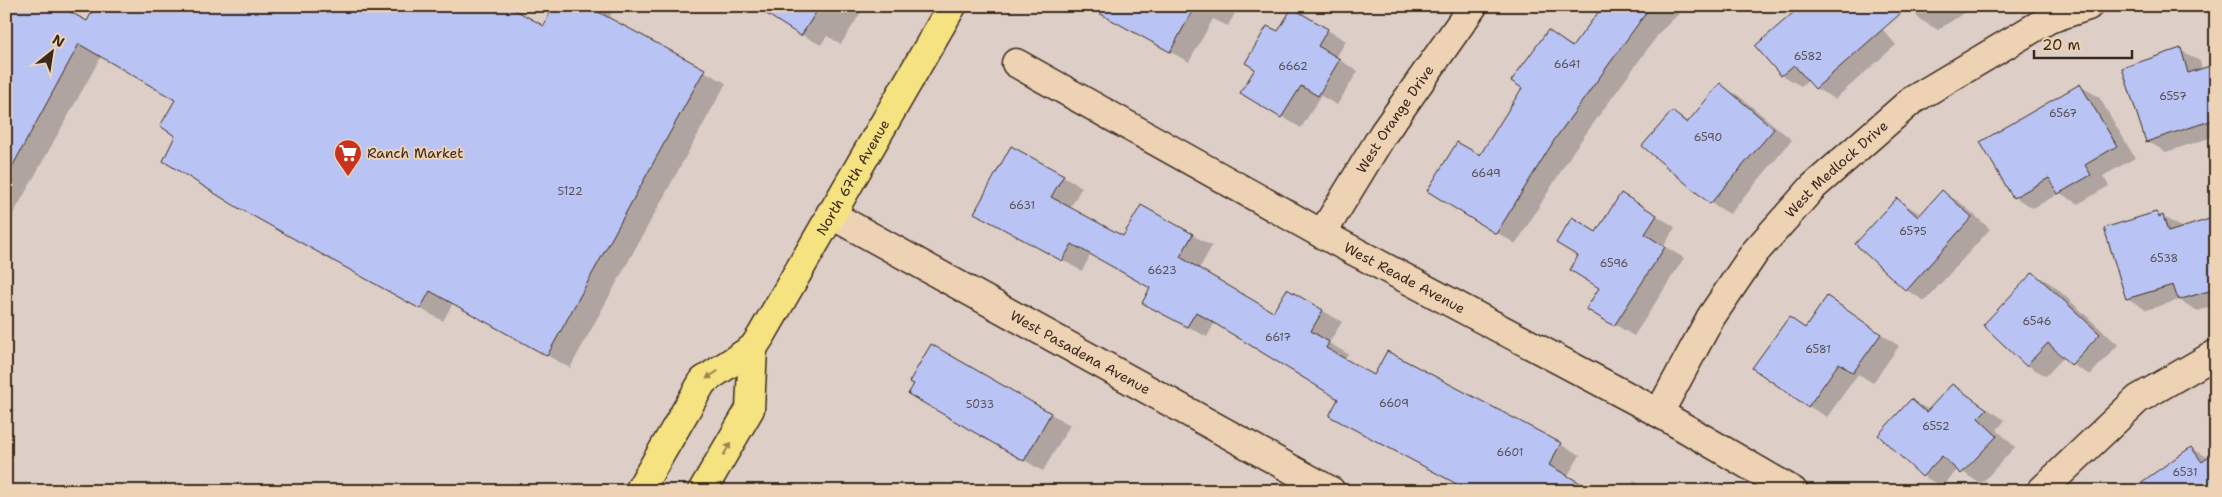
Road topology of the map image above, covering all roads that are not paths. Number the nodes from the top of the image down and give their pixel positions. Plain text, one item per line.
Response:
1 (952, 6) edge
2 (1473, 6) edge
3 (2088, 6) edge
4 (1016, 63) dead end
5 (830, 214) junction
6 (1322, 234) junction
7 (752, 348) junction
8 (2216, 354) edge
9 (1659, 412) junction
10 (639, 491) edge
11 (702, 491) edge
12 (1331, 491) edge
13 (1793, 491) edge
14 (2041, 491) edge

1 - 5 main road, North 67th Avenue
2 - 6 street, West Orange Drive
3 - 9 street, West Medlock Drive
4 - 6 street, West Reade Avenue
5 - 7 main road, North 67th Avenue
5 - 12 street, West Pasadena Avenue
6 - 9 street, West Reade Avenue
7 -> 10 main road, North 67th Avenue
11 -> 7 main road, North 67th Avenue
8 - 14 street
9 - 13 street, West Reade Avenue

